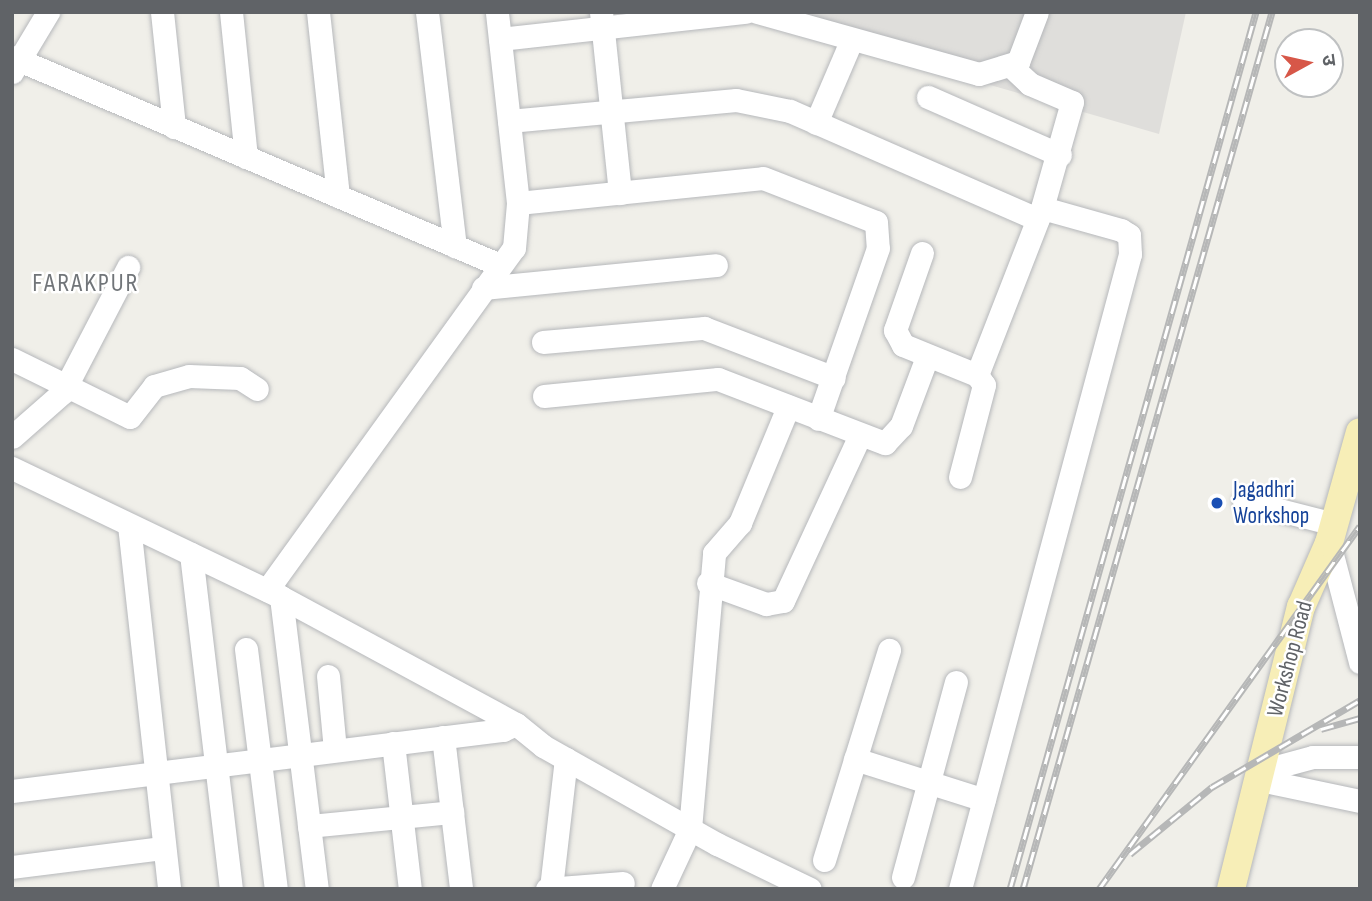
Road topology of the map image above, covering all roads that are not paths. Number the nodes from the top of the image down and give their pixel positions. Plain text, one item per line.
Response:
1 (48, 12) edge
2 (162, 12) edge
3 (231, 12) edge
4 (318, 12) edge
5 (427, 12) edge
6 (497, 12) edge
7 (746, 12) edge
8 (757, 12) edge
9 (1037, 12) edge
10 (602, 22) edge
11 (852, 38) junction
12 (500, 39) junction
13 (15, 63) edge
14 (1012, 67) junction
15 (928, 97) dead end
16 (612, 111) junction
17 (509, 121) junction
18 (816, 123) junction
19 (174, 127) junction
20 (1060, 155) junction
21 (246, 157) junction
22 (620, 193) junction
23 (338, 196) junction
24 (518, 203) junction
25 (1040, 214) junction
26 (455, 246) junction
27 (922, 253) dead end
28 (500, 265) junction
29 (716, 265) dead end
30 (128, 267) dead end
31 (483, 288) junction
32 (544, 342) dead end
33 (927, 357) junction
34 (12, 359) edge
35 (977, 375) junction
36 (834, 378) junction
37 (66, 386) junction
38 (257, 389) dead end
39 (544, 396) dead end
40 (788, 407) junction
41 (818, 419) junction
42 (1360, 432) edge
43 (860, 435) junction
44 (12, 437) edge
45 (12, 468) edge
46 (960, 477) dead end
47 (1244, 501) dead end
48 (129, 524) junction
49 (1331, 534) junction
50 (191, 554) junction
51 (708, 583) junction
52 (274, 594) junction
53 (246, 649) dead end
54 (889, 650) dead end
55 (1360, 663) edge
56 (328, 676) dead end
57 (956, 682) dead end
58 (516, 723) junction
59 (443, 737) junction
60 (393, 743) junction
61 (335, 750) junction
62 (300, 754) junction
63 (1360, 757) edge
64 (260, 759) junction
65 (566, 759) junction
66 (855, 759) junction
67 (216, 764) junction
68 (157, 771) junction
69 (1260, 776) junction
70 (928, 783) junction
71 (12, 791) edge
72 (984, 800) junction
73 (1360, 801) edge
74 (452, 812) junction
75 (402, 816) junction
76 (309, 826) junction
77 (690, 829) junction
78 (163, 848) junction
79 (824, 860) dead end
80 (12, 867) edge
81 (903, 877) dead end
82 (622, 883) dead end
83 (455, 888) edge
84 (169, 889) edge
85 (231, 889) edge
86 (276, 889) edge
87 (317, 889) edge
88 (410, 889) edge
89 (549, 889) edge
90 (662, 889) edge
91 (810, 889) edge
92 (960, 889) edge
93 (1231, 889) edge

1 - 13 street
2 - 19 street
3 - 21 street
4 - 23 street
5 - 26 street
6 - 12 street
7 - 10 street
8 - 11 street
9 - 14 street
10 - 12 street
10 - 16 street
11 - 14 street
11 - 18 street
12 - 17 street
13 - 19 street
14 - 20 street
15 - 20 street
16 - 17 street
16 - 18 street
16 - 22 street
17 - 24 street
18 - 25 street
19 - 21 street
20 - 25 street
21 - 23 street
22 - 24 street
22 - 36 street
23 - 26 street
24 - 28 street
25 - 35 street
25 - 72 street
26 - 28 street
27 - 33 street
28 - 31 street
29 - 31 street
30 - 37 street
31 - 52 street
32 - 36 street
33 - 35 street
33 - 43 street
34 - 37 street
35 - 46 street
36 - 41 street
37 - 38 street
37 - 44 street
39 - 40 street
40 - 41 street
40 - 51 street
41 - 43 street
42 - 49 main road, Workshop Road
43 - 51 street
45 - 48 street
47 - 49 street
48 - 50 street
48 - 68 street
49 - 55 street
49 - 69 main road, Workshop Road
50 - 52 street
50 - 67 street
51 - 77 street
52 - 58 street
52 - 62 street
53 - 64 street
54 - 66 street
56 - 61 street
57 - 70 street
58 - 59 street
58 - 65 street
59 - 60 street
59 - 74 street
60 - 61 street
60 - 75 street
61 - 62 street
62 - 64 street
62 - 76 street
63 - 69 street
64 - 67 street
64 - 86 street
65 - 77 street
65 - 89 street
66 - 70 street
66 - 79 street
67 - 68 street
67 - 85 street
68 - 71 street
68 - 78 street
69 - 73 street
69 - 93 main road, Workshop Road
70 - 72 street
70 - 81 street
72 - 92 street
74 - 75 street
74 - 83 street
75 - 76 street
75 - 88 street
76 - 87 street
77 - 90 street
77 - 91 street
78 - 80 street
78 - 84 street
82 - 89 street

